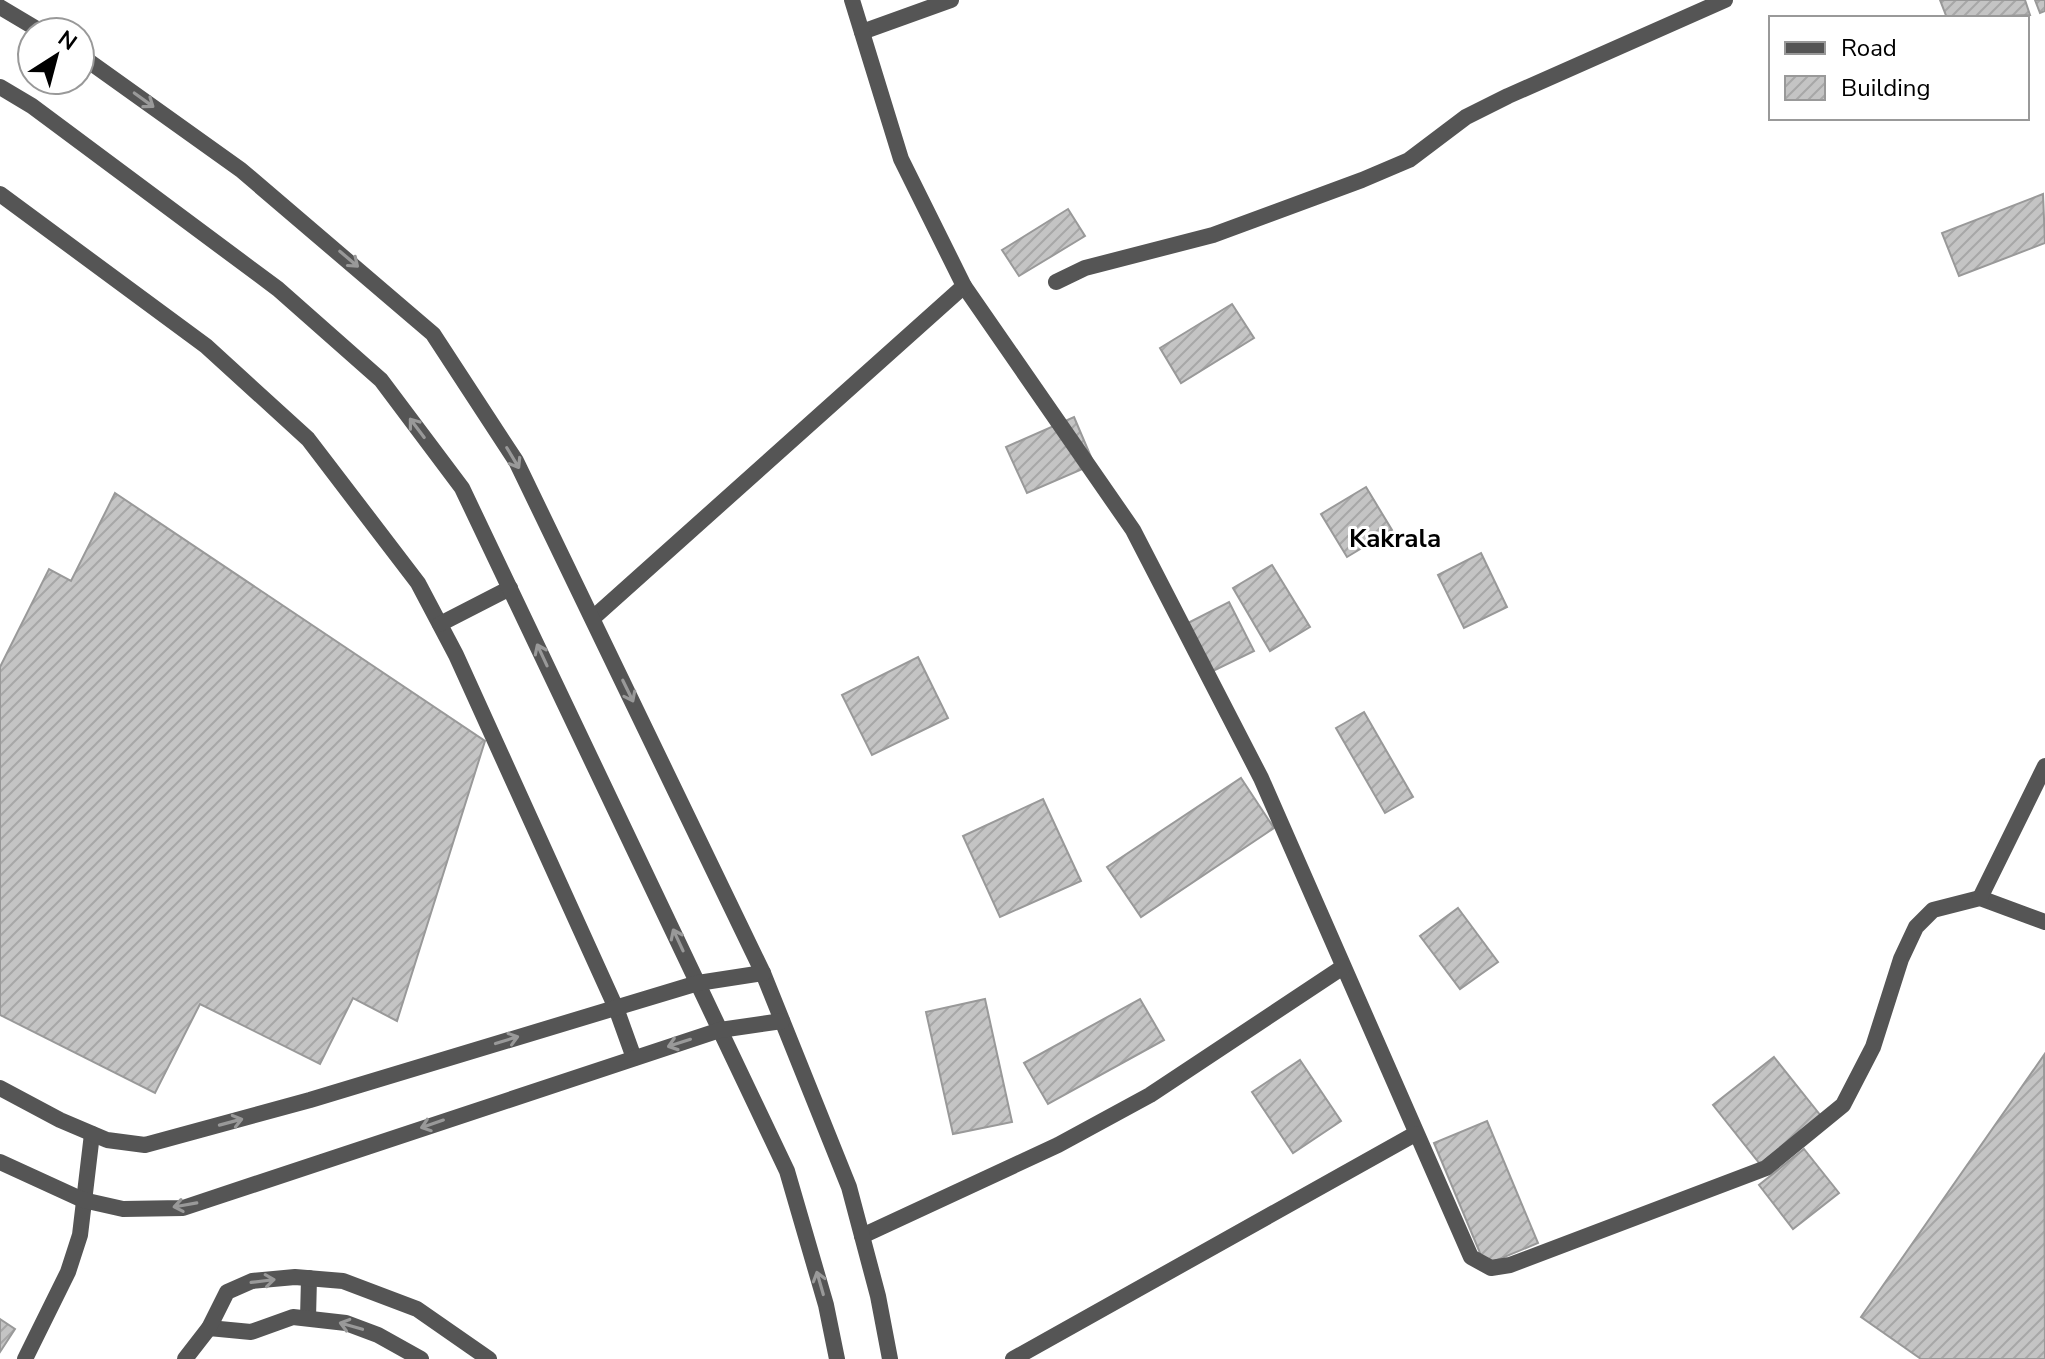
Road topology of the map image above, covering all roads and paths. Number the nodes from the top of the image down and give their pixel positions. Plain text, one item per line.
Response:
1 (852, 0) edge
2 (951, 0) edge
3 (1725, 0) edge
4 (862, 32) junction
5 (96, 66) edge
6 (0, 87) edge
7 (0, 194) edge
8 (1056, 282) dead end
9 (964, 286) junction
10 (510, 588) junction
11 (593, 618) junction
12 (440, 624) junction
13 (2045, 766) edge
14 (1980, 898) junction
15 (2045, 922) edge
16 (1343, 967) junction
17 (763, 973) junction
18 (698, 983) junction
19 (616, 1008) junction
20 (782, 1021) junction
21 (720, 1030) junction
22 (634, 1058) junction
23 (0, 1088) edge
24 (92, 1134) junction
25 (1415, 1134) junction
26 (0, 1162) edge
27 (83, 1200) junction
28 (862, 1236) junction
29 (309, 1278) junction
30 (308, 1318) junction
31 (209, 1328) junction
32 (25, 1359) edge
33 (185, 1359) edge
34 (421, 1359) edge
35 (489, 1359) edge
36 (837, 1359) edge
37 (890, 1359) edge
38 (1013, 1359) edge

1 - 4 street
2 - 4 street
3 - 8 street
4 - 9 street
5 -> 11 street
10 -> 6 street
7 - 12 street
9 - 11 street
9 - 16 street
10 - 12 street
18 -> 10 street
11 -> 17 street
12 - 19 street
13 - 14 street
14 - 15 street
14 - 25 street
16 - 25 street
16 - 28 street
17 - 18 street
17 - 20 street
18 - 19 street
18 - 21 street
19 - 22 street
24 -> 19 street
20 - 21 street
20 - 28 street
21 -> 22 street
36 -> 21 street
22 -> 27 street
23 - 24 street
24 - 27 street
25 - 38 street
26 - 27 street
27 - 32 street
28 - 37 street
29 - 30 street
31 -> 29 street
29 - 35 street
30 - 31 street
34 -> 30 street
31 - 33 street

